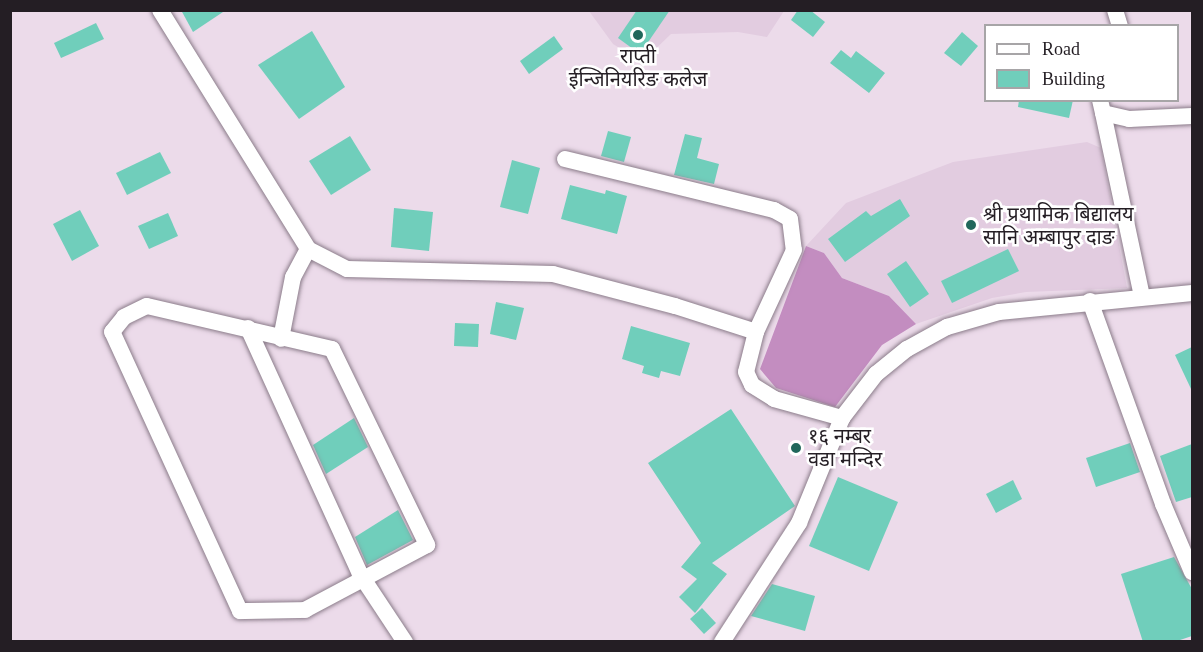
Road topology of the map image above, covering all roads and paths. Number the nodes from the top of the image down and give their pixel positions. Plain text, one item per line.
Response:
1 (160, 10) edge
2 (1101, 107) edge
3 (1192, 116) edge
4 (565, 159) dead end
5 (308, 249) junction
6 (1192, 293) edge
7 (1142, 297) junction
8 (1090, 301) junction
9 (248, 328) junction
10 (756, 332) junction
11 (281, 339) junction
12 (842, 418) junction
13 (1192, 572) edge
14 (366, 581) junction
15 (405, 642) edge
16 (722, 642) edge

1 - 5 street
2 - 3 street
2 - 7 street
4 - 10 street
5 - 10 street
5 - 11 street
6 - 7 street
7 - 8 street
8 - 12 street
8 - 13 street
9 - 11 street
9 - 14 street
9 - 14 street
10 - 12 street
11 - 14 street
12 - 16 street
14 - 15 street

